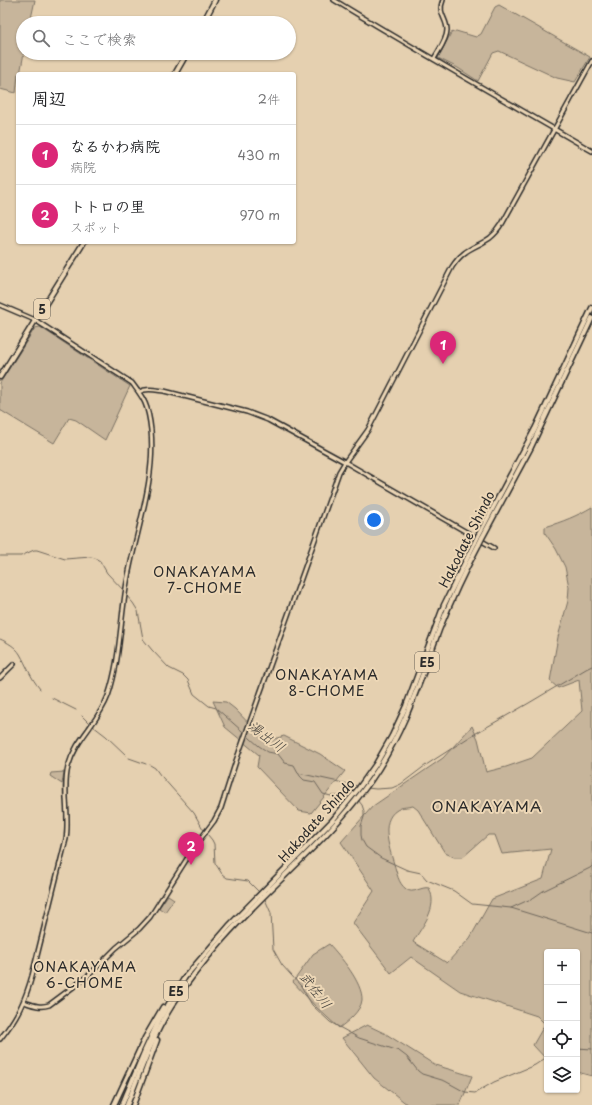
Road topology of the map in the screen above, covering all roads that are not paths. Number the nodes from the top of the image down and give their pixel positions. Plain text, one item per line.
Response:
1 (215, 0) edge
2 (334, 0) edge
3 (443, 0) edge
4 (207, 16) edge
5 (183, 60) edge
6 (434, 60) junction
7 (592, 61) edge
8 (176, 72) edge
9 (556, 129) junction
10 (592, 151) edge
11 (83, 244) edge
12 (0, 305) edge
13 (592, 308) edge
14 (592, 318) edge
15 (35, 320) junction
16 (0, 376) edge
17 (139, 392) junction
18 (345, 462) junction
19 (480, 537) junction
20 (494, 548) dead end
21 (14, 664) dead end
22 (0, 678) edge
23 (259, 898) junction
24 (185, 977) junction
25 (24, 1002) junction
26 (171, 1007) junction
27 (0, 1039) edge
28 (114, 1105) edge
29 (122, 1105) edge
30 (126, 1105) edge
31 (133, 1105) edge

1 - 4 highway
2 - 6 street
3 - 6 street
5 - 8 highway
6 - 9 street
7 - 9 street
9 - 10 street
9 - 18 street
11 - 15 highway, 5
12 - 15 street
13 - 19 highway, Hakodate Shindo / E5
14 - 19 highway, Hakodate Shindo / E5
15 - 16 highway, 5
15 - 17 street
17 - 18 street
17 - 25 street
18 - 20 street
18 - 25 street
19 - 23 highway, Hakodate Shindo / E5, bridge
21 - 22 street
23 - 24 highway, Hakodate Shindo / E5
23 - 26 highway, Hakodate Shindo / E5
24 - 28 highway
24 - 29 highway, Hakodate Shindo / E5
25 - 27 street
26 - 30 highway, Hakodate Shindo / E5
26 - 31 highway

